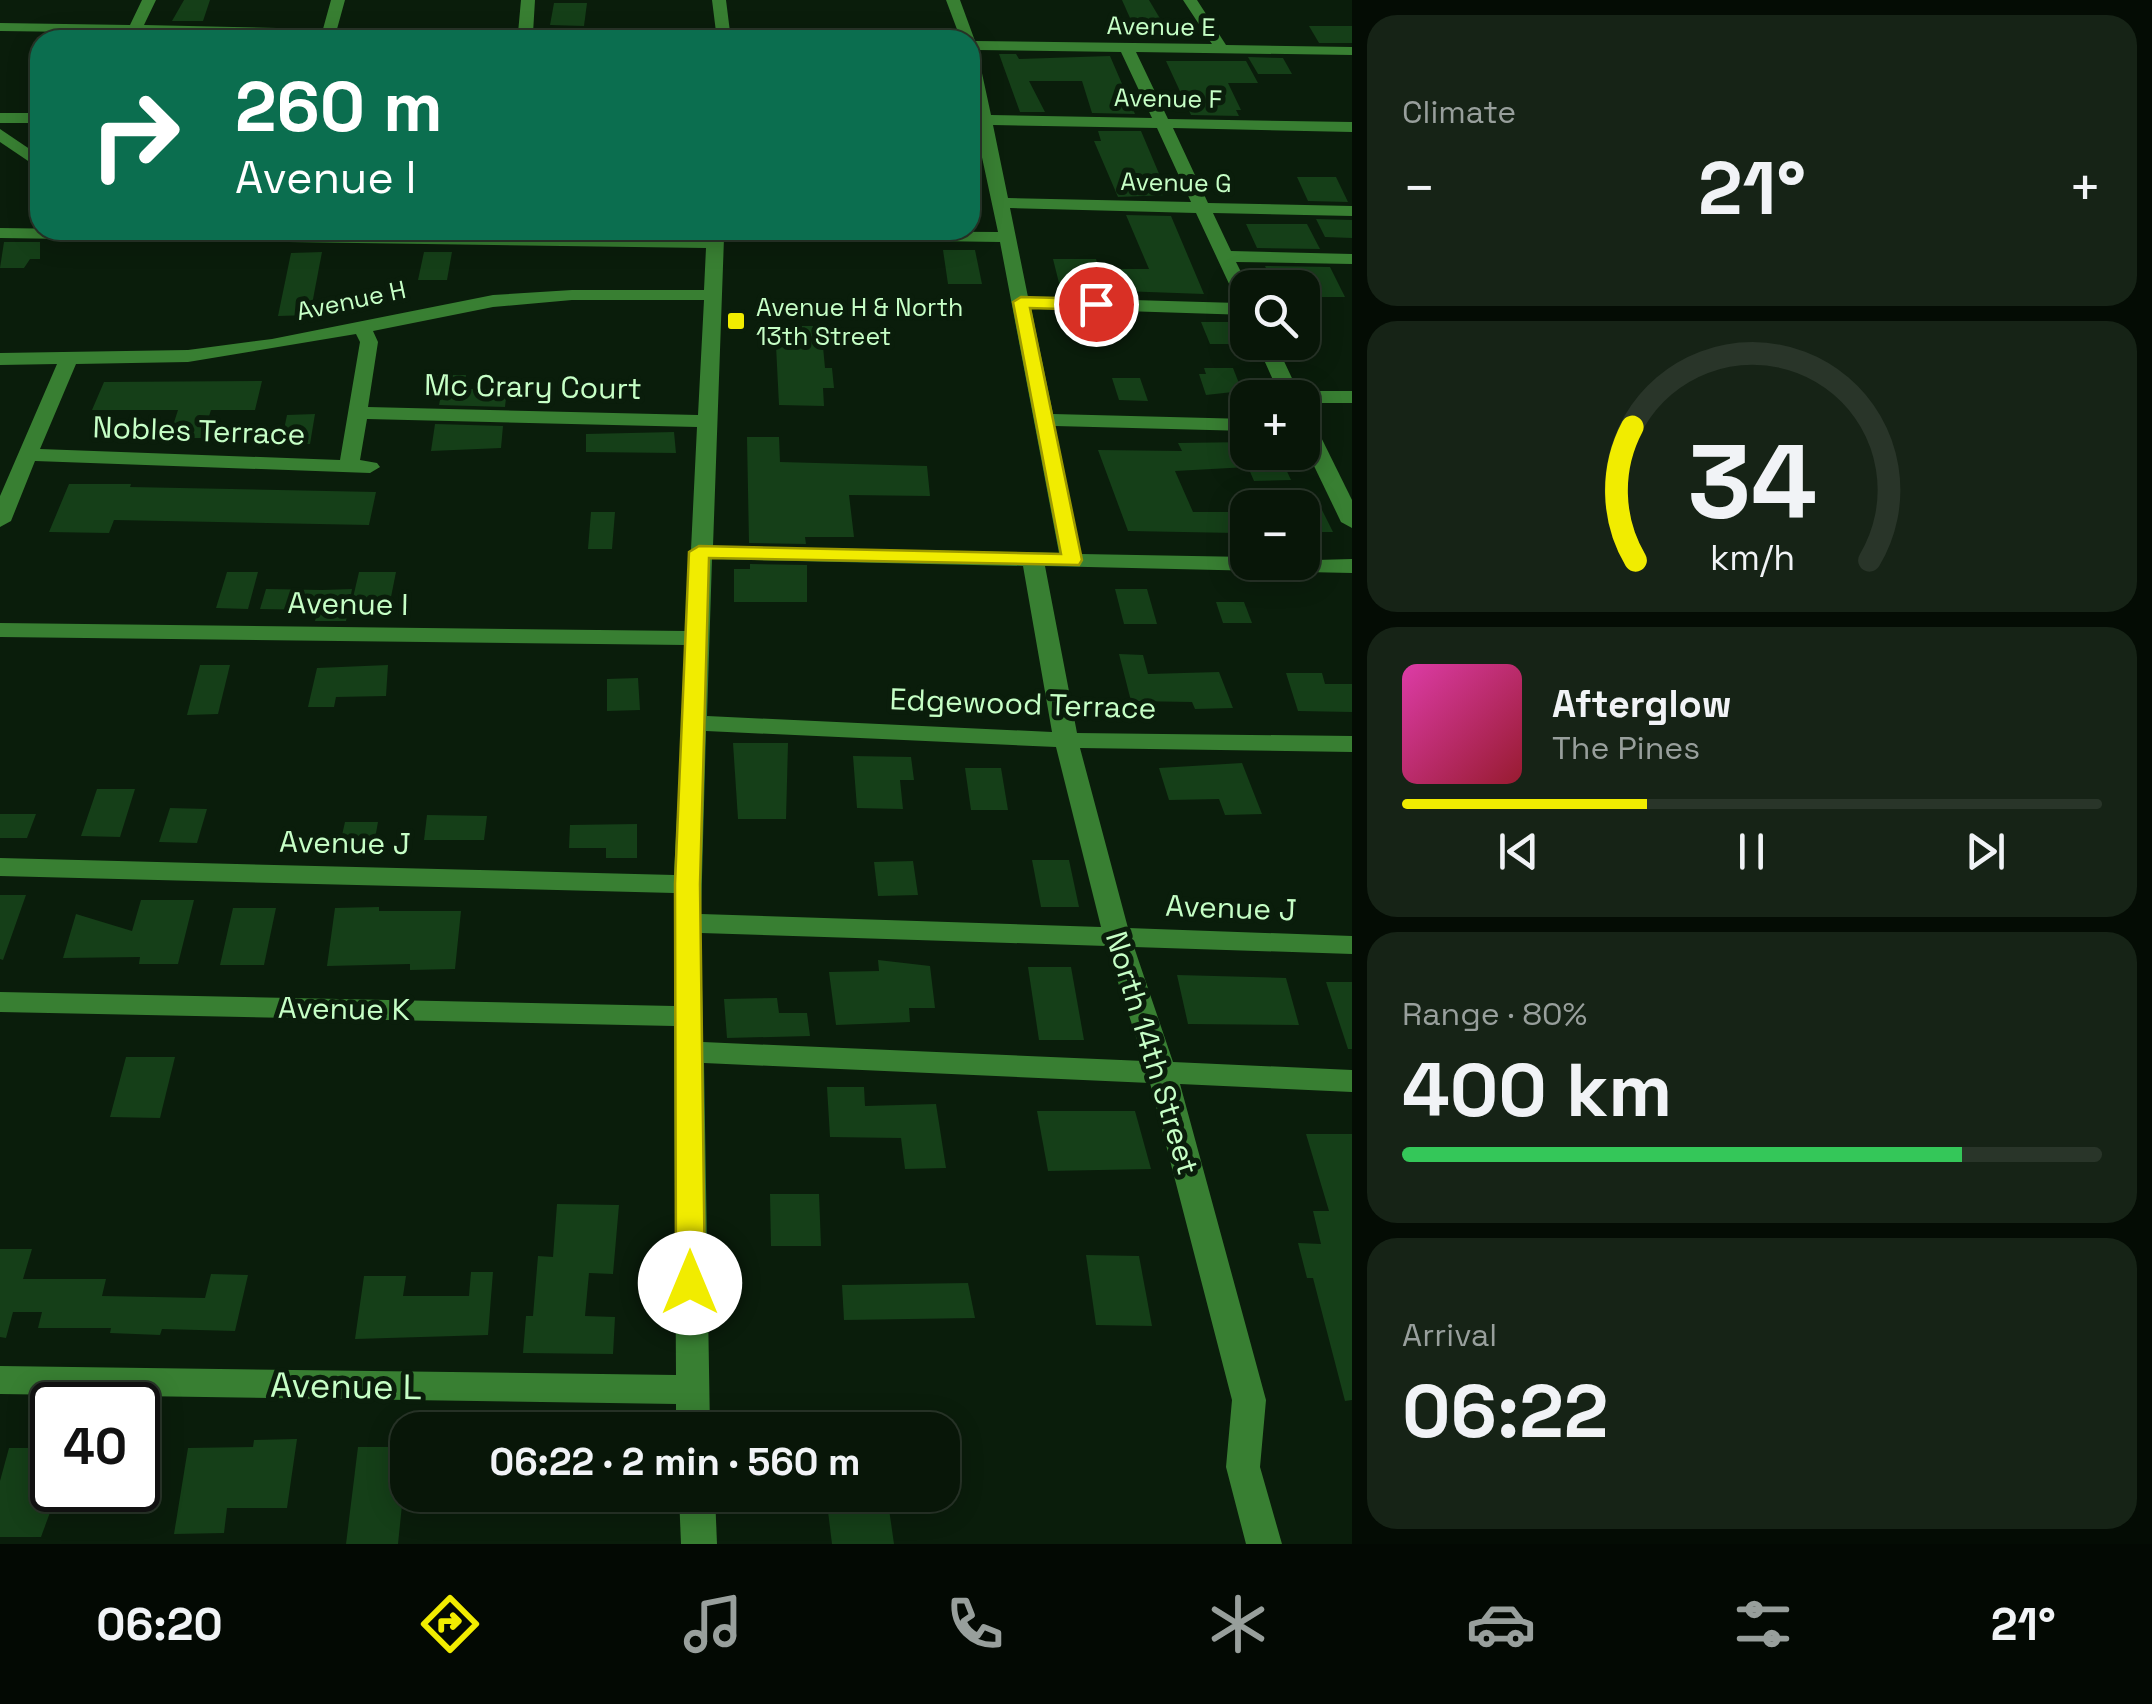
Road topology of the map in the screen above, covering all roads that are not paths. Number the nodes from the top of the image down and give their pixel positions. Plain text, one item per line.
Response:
1 (149, 0) edge
2 (338, 0) edge
3 (528, 0) edge
4 (719, 0) edge
5 (953, 0) edge
6 (1190, 0) edge
7 (0, 27) edge
8 (135, 30) joint
9 (330, 30) edge
10 (526, 30) edge
11 (723, 30) edge
12 (964, 30) edge
13 (980, 45) edge
14 (1127, 48) junction
15 (1222, 49) junction
16 (1352, 51) edge
17 (0, 118) edge
18 (30, 118) edge
19 (1163, 122) junction
20 (1352, 127) edge
21 (980, 133) edge
22 (0, 134) edge
23 (980, 136) edge
24 (30, 156) edge
25 (1000, 203) junction
26 (1204, 208) junction
27 (1352, 211) edge
28 (0, 233) edge
29 (30, 233) edge
30 (980, 238) edge
31 (1007, 238) junction
32 (716, 240) edge
33 (1226, 256) junction
34 (1352, 258) edge
35 (1232, 270) edge
36 (714, 295) junction
37 (1021, 302) junction
38 (1230, 307) edge
39 (361, 326) junction
40 (0, 359) edge
41 (68, 360) junction
42 (1320, 397) edge
43 (1352, 398) edge
44 (358, 414) junction
45 (1047, 420) junction
46 (708, 421) junction
47 (1230, 424) edge
48 (26, 456) junction
49 (1320, 457) edge
50 (0, 520) edge
51 (1352, 522) edge
52 (699, 552) junction
53 (1032, 560) junction
54 (1072, 560) junction
55 (1352, 566) edge
56 (0, 630) edge
57 (696, 638) junction
58 (692, 723) junction
59 (1066, 740) junction
60 (1352, 744) edge
61 (0, 867) edge
62 (688, 884) junction
63 (688, 923) junction
64 (1118, 937) junction
65 (1352, 944) edge
66 (0, 1002) edge
67 (688, 1016) junction
68 (688, 1052) junction
69 (1162, 1074) junction
70 (1352, 1082) edge
71 (0, 1380) edge
72 (691, 1390) junction
73 (692, 1412) edge
74 (698, 1512) edge
75 (700, 1544) edge
76 (1264, 1544) edge

1 - 8 street
2 - 9 street
3 - 10 street
4 - 11 street
5 - 12 street
6 - 15 street
7 - 8 street
13 - 14 street, Avenue E
14 - 15 street, Avenue E
14 - 19 street
15 - 16 street, Avenue E
17 - 18 street
19 - 20 street, Avenue F
19 - 21 street, Avenue F
19 - 26 street
22 - 24 street
23 - 25 street
25 - 26 street, Avenue G
25 - 31 street
26 - 27 street, Avenue G
26 - 33 street
28 - 29 street
30 - 31 street
31 - 37 street
32 - 36 street
33 - 34 street
33 - 35 street
36 - 39 street, Avenue H
36 - 46 street
37 - 38 street
37 - 45 street
39 - 41 street, Avenue H
39 - 44 street
40 - 41 street, Avenue H
41 - 48 street
42 - 43 street
44 - 46 street, Mc Crary Court
44 - 48 street, Nobles Terrace
45 - 47 street
45 - 54 street
46 - 52 street
48 - 50 street
49 - 51 street
52 - 53 street
52 - 57 street
53 - 54 street
53 - 59 street, North 14th Street
54 - 55 street
56 - 57 street, Avenue I
57 - 58 street
58 - 59 street, Edgewood Terrace
58 - 62 street
59 - 60 street, Edgewood Terrace
59 - 64 street, North 14th Street
61 - 62 street, Avenue J
62 - 63 street
63 - 64 street, Avenue J
63 - 67 street
64 - 65 street, Avenue J
64 - 69 street, North 14th Street
66 - 67 street, Avenue K
67 - 68 street
68 - 69 street
68 - 72 street
69 - 70 street
69 - 76 street, North 14th Street
71 - 72 street, Avenue L
72 - 73 street
74 - 75 street

